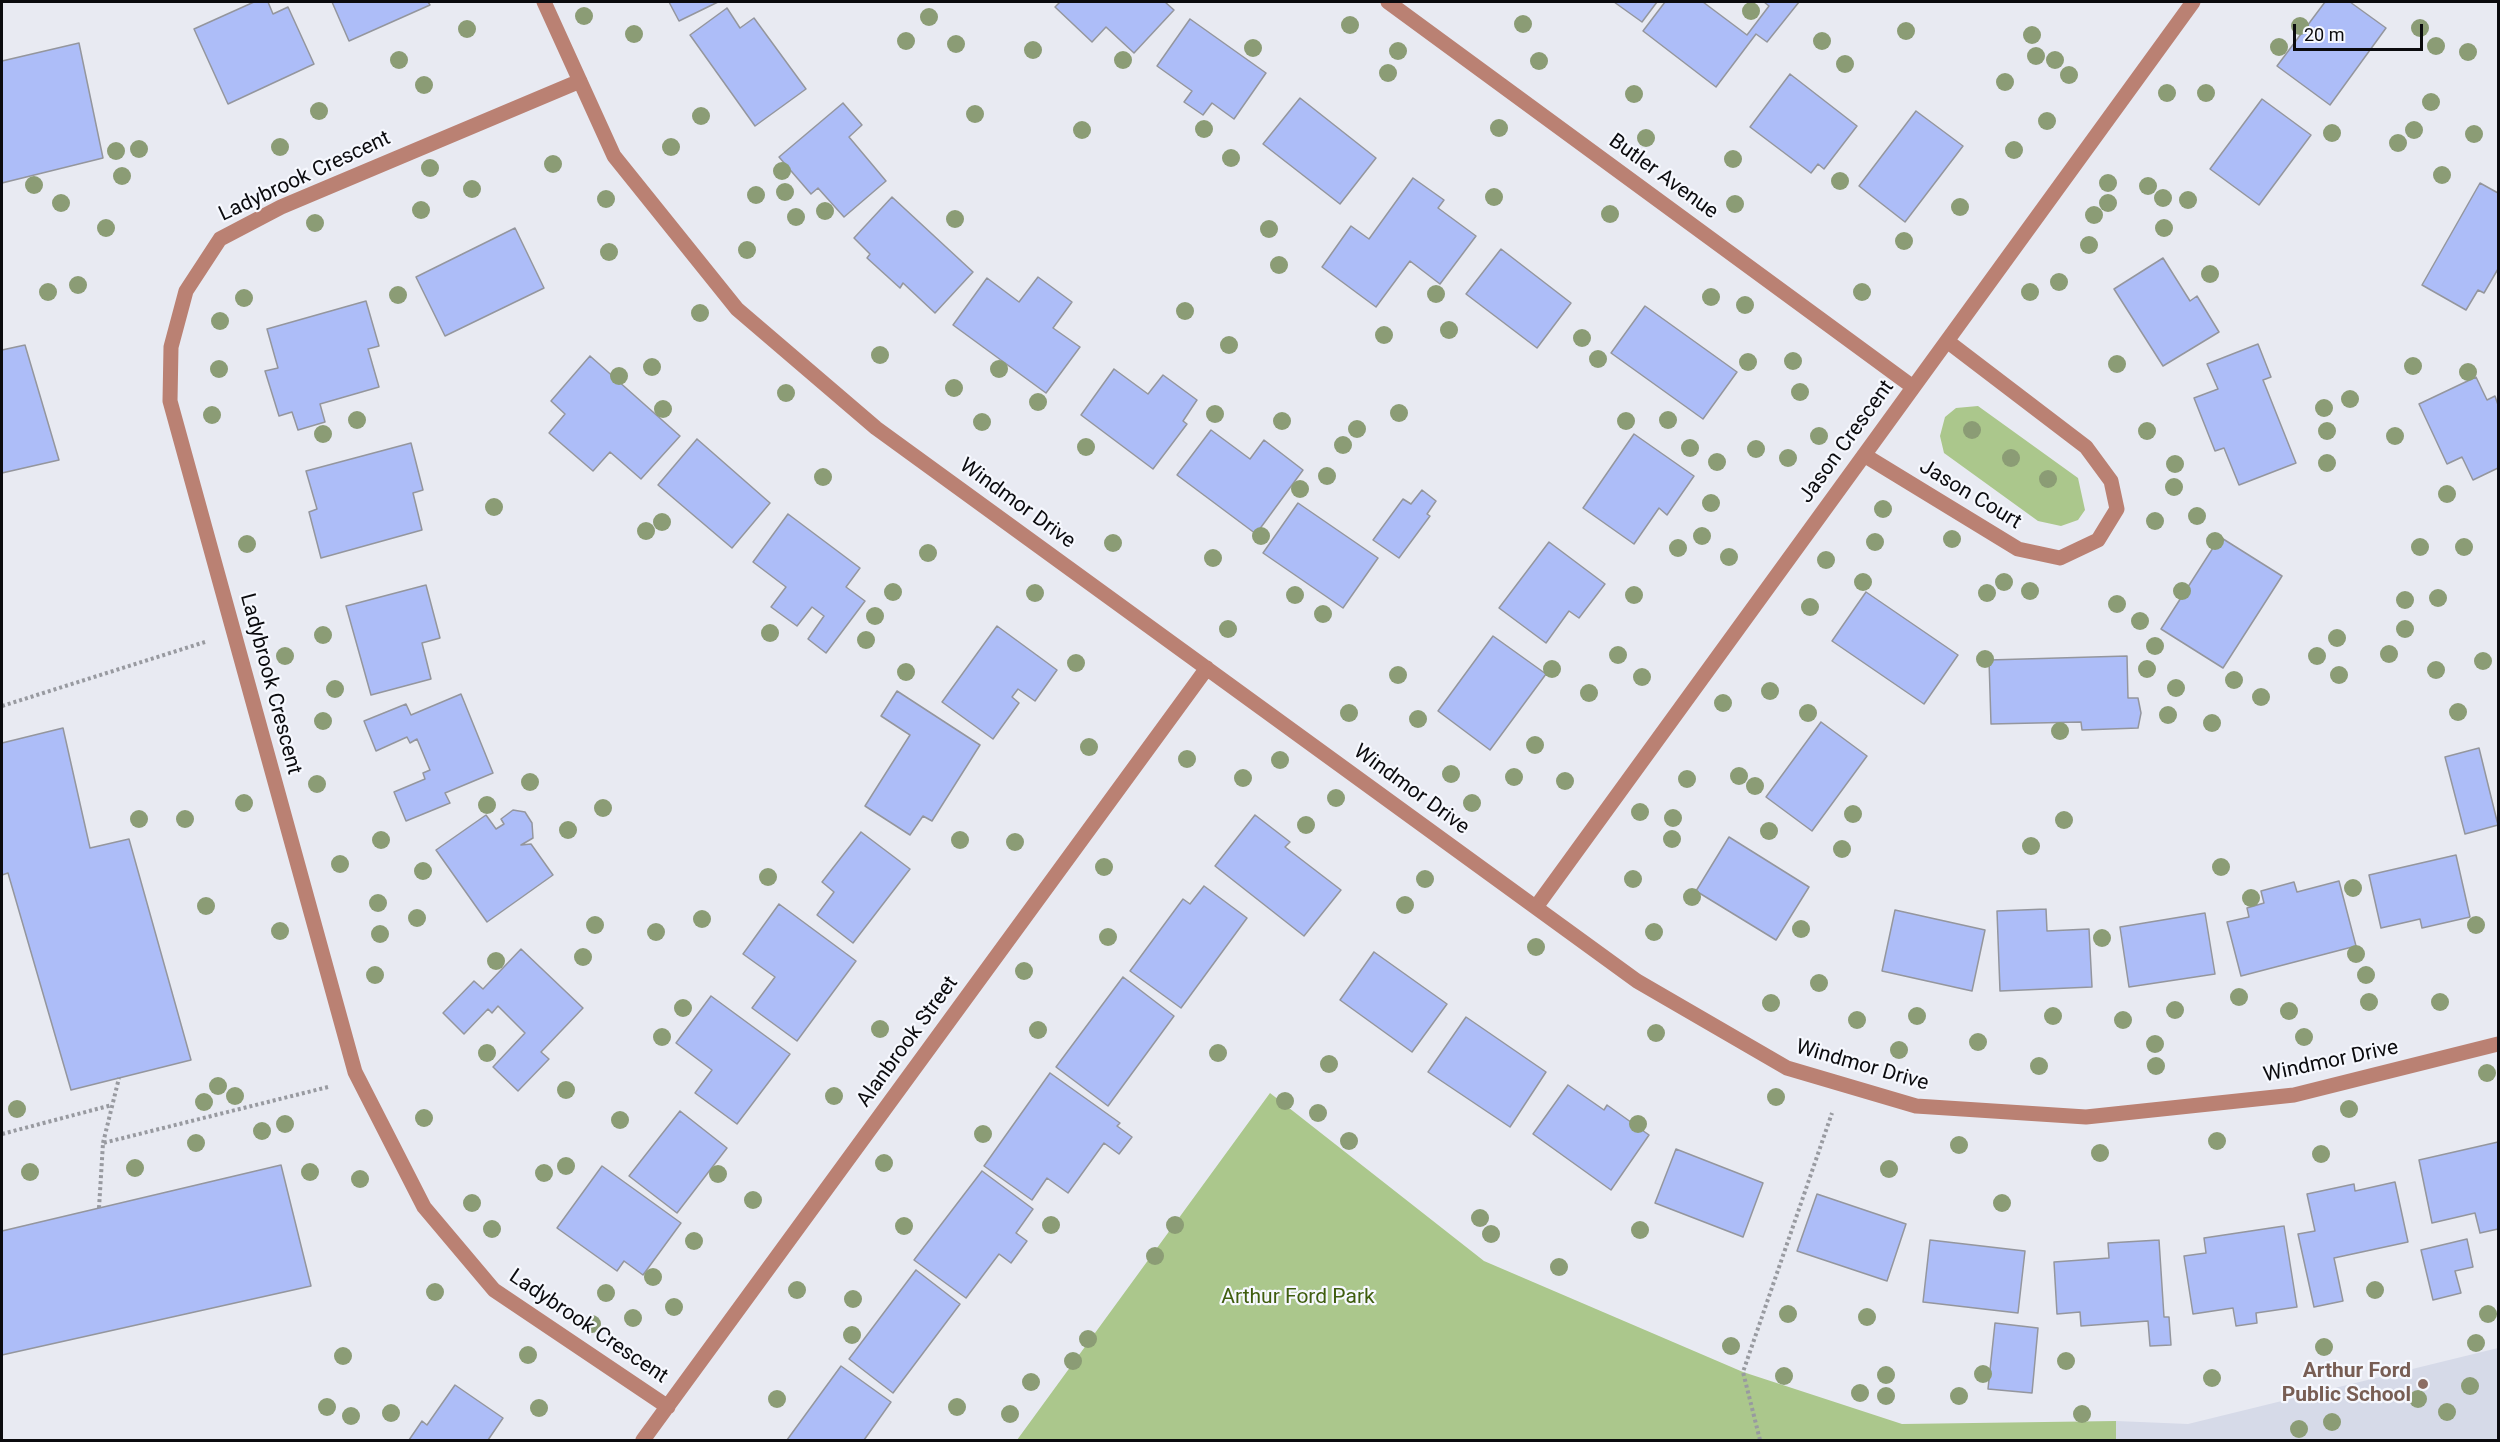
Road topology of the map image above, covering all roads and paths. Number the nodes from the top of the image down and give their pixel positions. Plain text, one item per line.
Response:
1 (544, 2) edge
2 (1388, 2) edge
3 (2193, 2) edge
4 (580, 81) junction
5 (1947, 341) junction
6 (1913, 387) junction
7 (1864, 455) junction
8 (234, 633) junction
9 (1207, 668) junction
10 (2, 706) edge
11 (1536, 907) junction
12 (2499, 1044) edge
13 (118, 1078) dead end
14 (332, 1086) dead end
15 (112, 1105) junction
16 (1832, 1112) dead end
17 (2, 1134) edge
18 (103, 1143) junction
19 (99, 1208) dead end
20 (668, 1407) junction
21 (643, 1440) edge
22 (1760, 1440) edge

1 - 4 street, Windmor Drive
2 - 6 street, Butler Avenue
3 - 5 street, Jason Crescent
4 - 8 street, Ladybrook Crescent
4 - 9 street, Windmor Drive
5 - 6 street, Jason Crescent
5 - 7 street, Jason Court
6 - 7 street, Jason Crescent
7 - 11 street, Jason Crescent
8 - 10 path
8 - 20 street, Ladybrook Crescent
9 - 11 street, Windmor Drive
9 - 20 street, Alanbrook Street
11 - 12 street, Windmor Drive
13 - 15 path
14 - 18 path
15 - 17 path
15 - 18 path
16 - 22 path
18 - 19 path
20 - 21 street, Alanbrook Street

